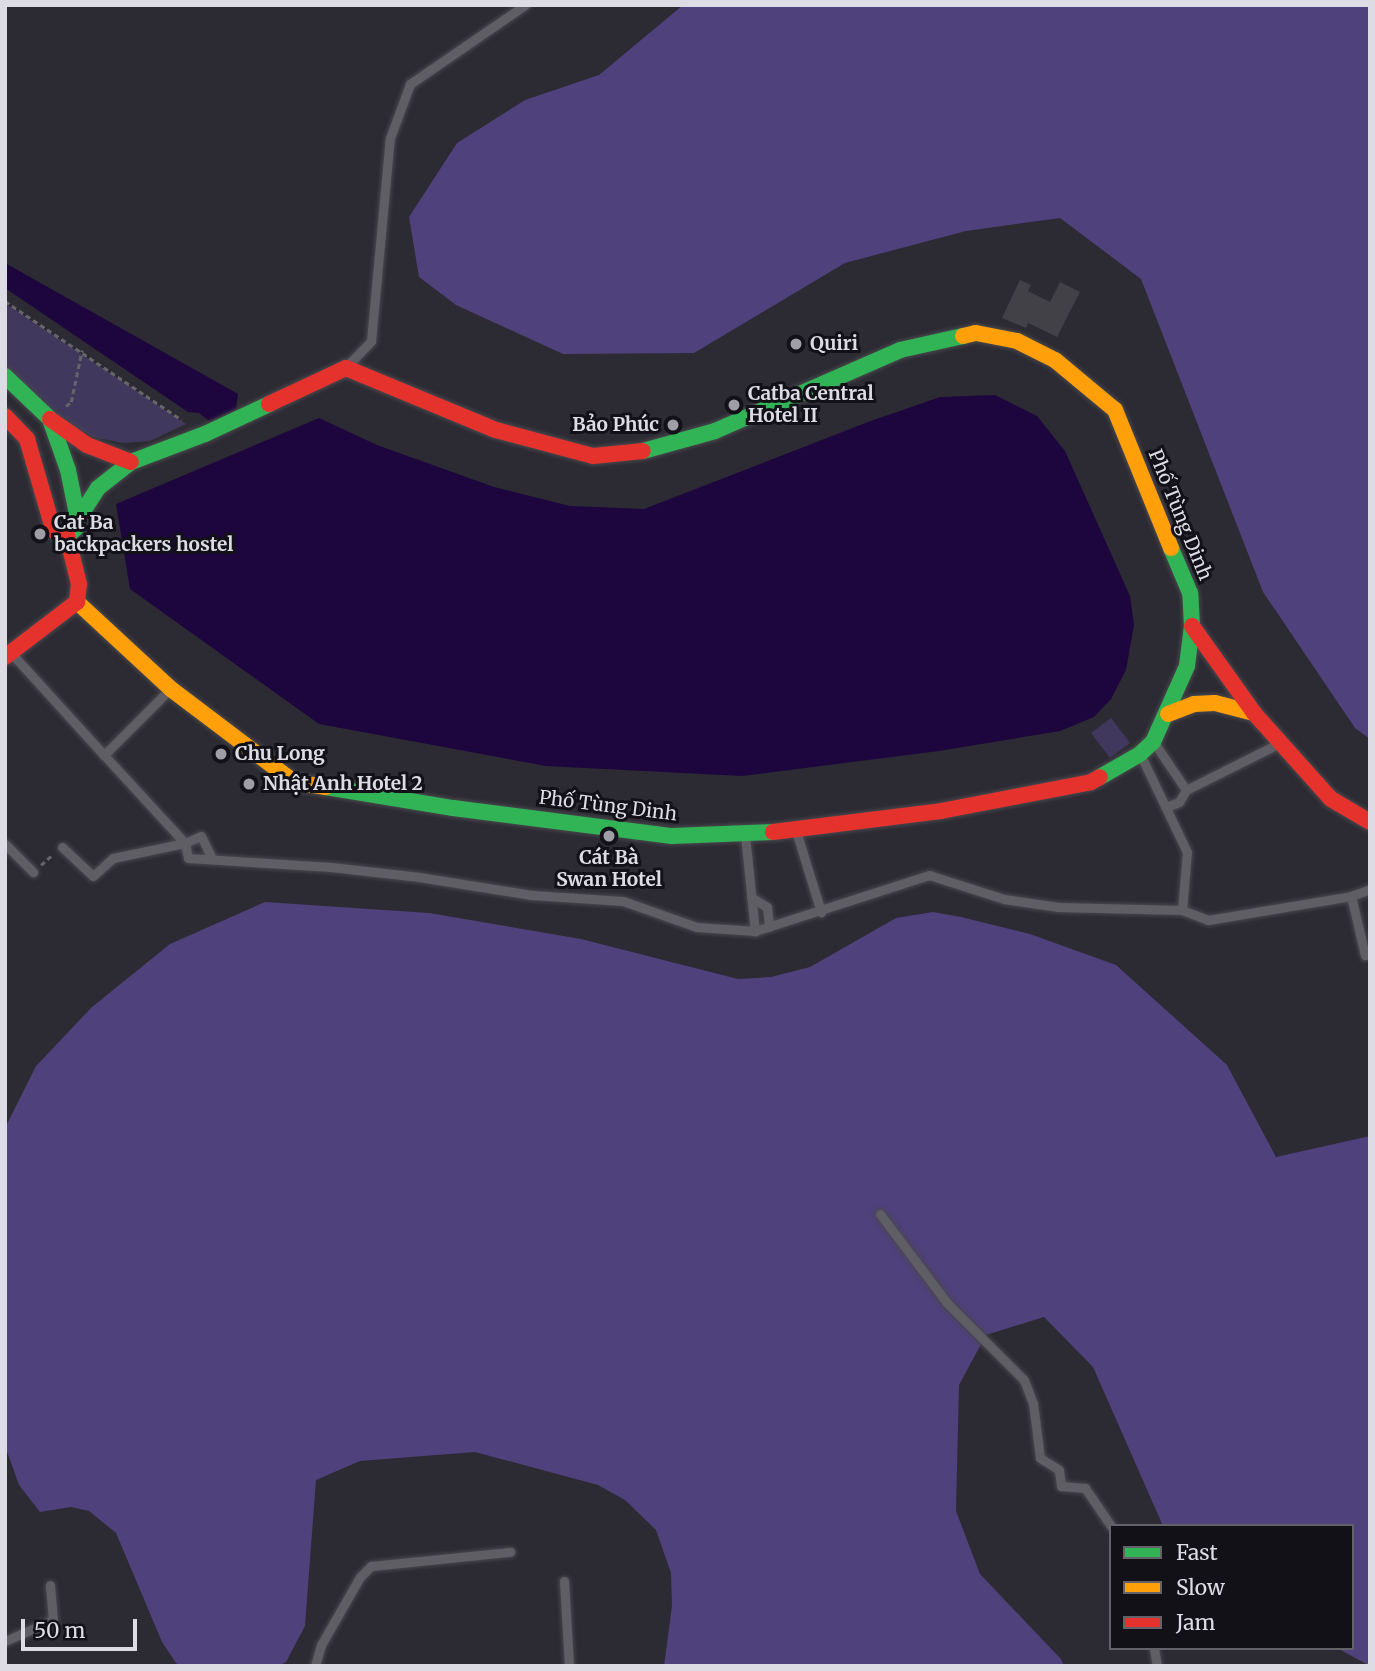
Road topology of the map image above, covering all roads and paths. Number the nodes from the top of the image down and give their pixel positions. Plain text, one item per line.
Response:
1 (525, 5) edge
2 (5, 301) edge
3 (82, 350) junction
4 (346, 368) junction
5 (5, 376) edge
6 (5, 415) edge
7 (50, 419) junction
8 (182, 420) dead end
9 (27, 439) junction
10 (131, 462) junction
11 (78, 519) junction
12 (67, 537) junction
13 (78, 602) junction
14 (1192, 626) junction
15 (8, 655) edge
16 (171, 689) junction
17 (1254, 713) junction
18 (1168, 714) junction
19 (1153, 742) junction
20 (1282, 742) junction
21 (1140, 754) junction
22 (104, 755) junction
23 (1186, 790) junction
24 (1166, 807) junction
25 (1370, 822) edge
26 (796, 831) junction
27 (744, 834) junction
28 (185, 843) junction
29 (5, 844) edge
30 (62, 847) joint
31 (212, 859) junction
32 (33, 872) joint
33 (1370, 889) edge
34 (1351, 896) junction
35 (751, 897) junction
36 (1182, 910) junction
37 (821, 912) junction
38 (769, 927) junction
39 (1370, 930) edge
40 (755, 931) junction
41 (1359, 934) junction
42 (1365, 956) dead end
43 (880, 1214) dead end
44 (1110, 1524) edge
45 (510, 1552) dead end
46 (564, 1581) dead end
47 (50, 1585) dead end
48 (5, 1642) edge
49 (315, 1666) edge
50 (569, 1666) edge

1 - 4 lane
2 - 3 path
3 - 7 path
3 - 8 path
4 - 10 main road
4 - 14 main road, Phố Tùng Dinh
5 - 7 main road
6 - 9 main road
7 - 9 main road
7 - 10 main road
7 - 11 main road
9 - 12 main road
10 - 11 main road
11 - 12 main road
12 - 13 main road
13 - 15 main road
13 - 16 main road, Phố Tùng Dinh
14 - 17 main road
14 - 18 main road, Phố Tùng Dinh
15 - 22 lane
16 - 22 lane
16 - 27 main road, Phố Tùng Dinh
17 - 18 main road
17 - 20 main road
18 - 19 main road, Phố Tùng Dinh
19 - 21 main road, Phố Tùng Dinh
19 - 23 lane
20 - 23 lane
20 - 25 main road
21 - 24 lane
21 - 26 main road, Phố Tùng Dinh
22 - 28 lane
23 - 24 lane
24 - 36 lane
26 - 27 main road, Phố Tùng Dinh
26 - 37 lane
27 - 35 lane
28 - 30 lane
28 - 31 lane
28 - 31 lane
29 - 32 lane
30 - 32 path
31 - 40 lane
33 - 34 lane
34 - 36 lane
34 - 41 lane
35 - 38 lane
35 - 40 lane
36 - 37 lane
37 - 38 lane
38 - 40 lane
39 - 41 lane
41 - 42 lane
43 - 44 lane
45 - 49 lane
46 - 50 lane
47 - 48 lane

